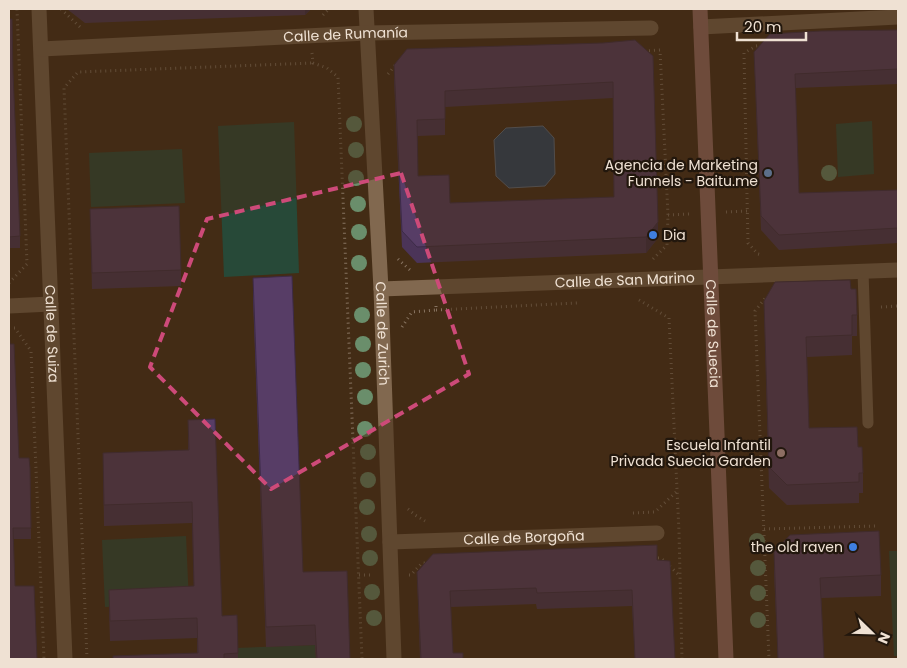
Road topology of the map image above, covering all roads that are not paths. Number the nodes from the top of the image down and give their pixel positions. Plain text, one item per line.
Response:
1 (39, 9) edge
2 (366, 9) edge
3 (700, 9) edge
4 (898, 18) edge
5 (701, 27) junction
6 (650, 28) dead end
7 (367, 33) junction
8 (41, 49) junction
9 (898, 270) edge
10 (863, 271) junction
11 (711, 276) junction
12 (381, 289) junction
13 (51, 304) junction
14 (9, 306) edge
15 (868, 424) dead end
16 (658, 533) dead end
17 (390, 542) junction
18 (65, 659) edge
19 (394, 659) edge
20 (726, 659) edge

1 - 8 street, Calle de Suiza
2 - 7 street, Calle de Zurich
3 - 5 street, Calle de Suecia
4 - 5 street
5 - 11 street, Calle de Suecia
6 - 7 street, Calle de Rumanía
7 - 8 street, Calle de Rumanía
7 - 12 street, Calle de Zurich
8 - 13 street, Calle de Suiza
9 - 10 street, Calle de San Marino
10 - 11 street, Calle de San Marino
10 - 15 lane
11 - 12 street, Calle de San Marino
11 - 20 street, Calle de Suecia
12 - 17 street, Calle de Zurich
13 - 14 street
13 - 18 street, Calle de Suiza
16 - 17 street, Calle de Borgoña
17 - 19 street, Calle de Zurich

